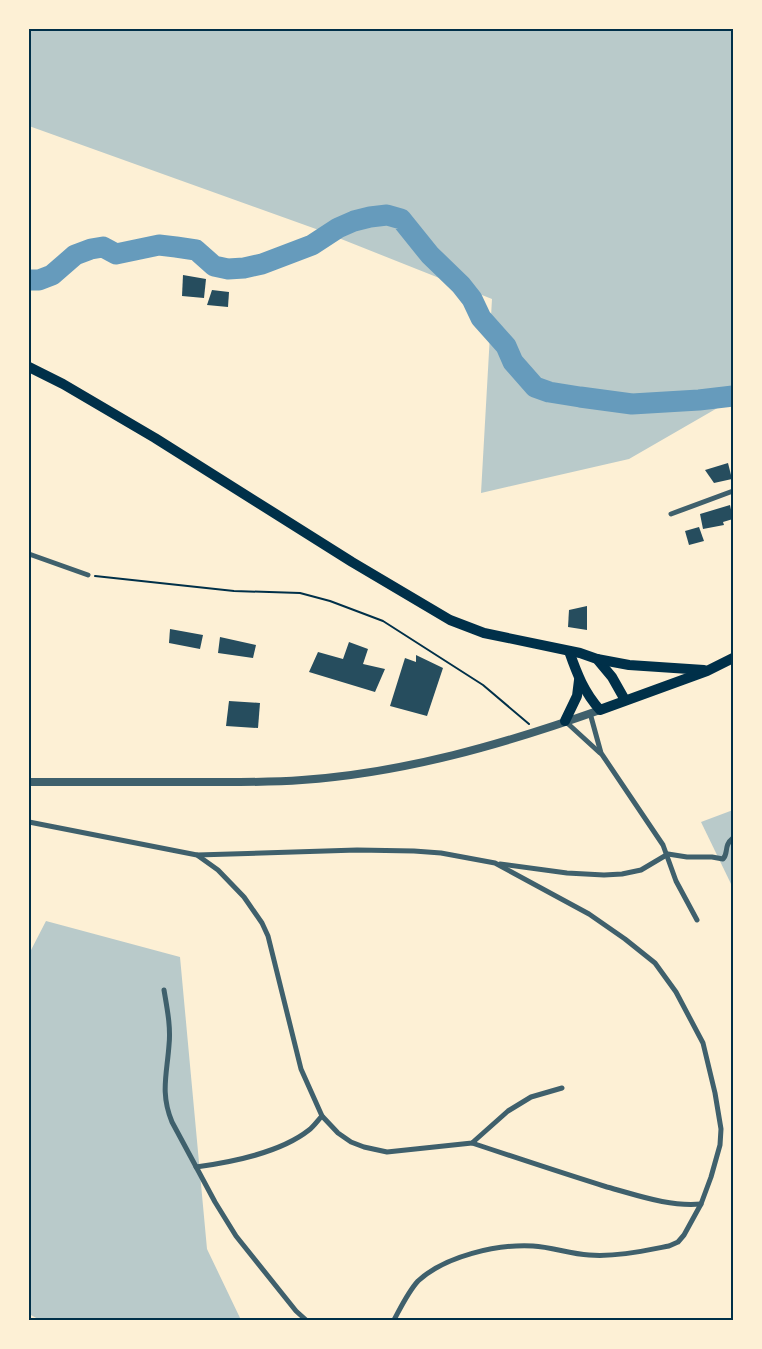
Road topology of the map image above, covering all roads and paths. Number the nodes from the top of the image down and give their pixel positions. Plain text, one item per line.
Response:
1 (29, 367) edge
2 (733, 491) edge
3 (671, 514) dead end
4 (29, 554) edge
5 (88, 575) joint
6 (570, 651) junction
7 (733, 658) edge
8 (597, 659) junction
9 (707, 671) junction
10 (579, 680) junction
11 (625, 700) junction
12 (595, 711) junction
13 (565, 721) junction
14 (537, 731) junction
15 (601, 753) junction
16 (29, 782) edge
17 (29, 822) edge
18 (733, 838) edge
19 (198, 854) junction
20 (668, 854) junction
21 (495, 863) junction
22 (697, 920) dead end
23 (164, 990) dead end
24 (562, 1088) dead end
25 (322, 1116) junction
26 (472, 1143) junction
27 (196, 1167) junction
28 (701, 1204) junction
29 (306, 1320) edge
30 (394, 1320) edge

1 - 6 highway
2 - 3 street
4 - 5 street
5 - 14 path
6 - 8 highway
6 - 10 highway
7 - 9 highway
8 - 9 highway
8 - 11 highway
9 - 11 highway
10 - 12 highway
10 - 13 highway
11 - 12 highway
12 - 13 street
12 - 15 street
13 - 14 street
13 - 15 street
14 - 16 street
15 - 20 street
17 - 19 street
18 - 20 street
19 - 21 street
19 - 25 street
20 - 21 street
20 - 22 street
21 - 28 street
23 - 27 street
24 - 26 street
25 - 26 street
25 - 27 street
26 - 28 street
27 - 29 street
28 - 30 street

